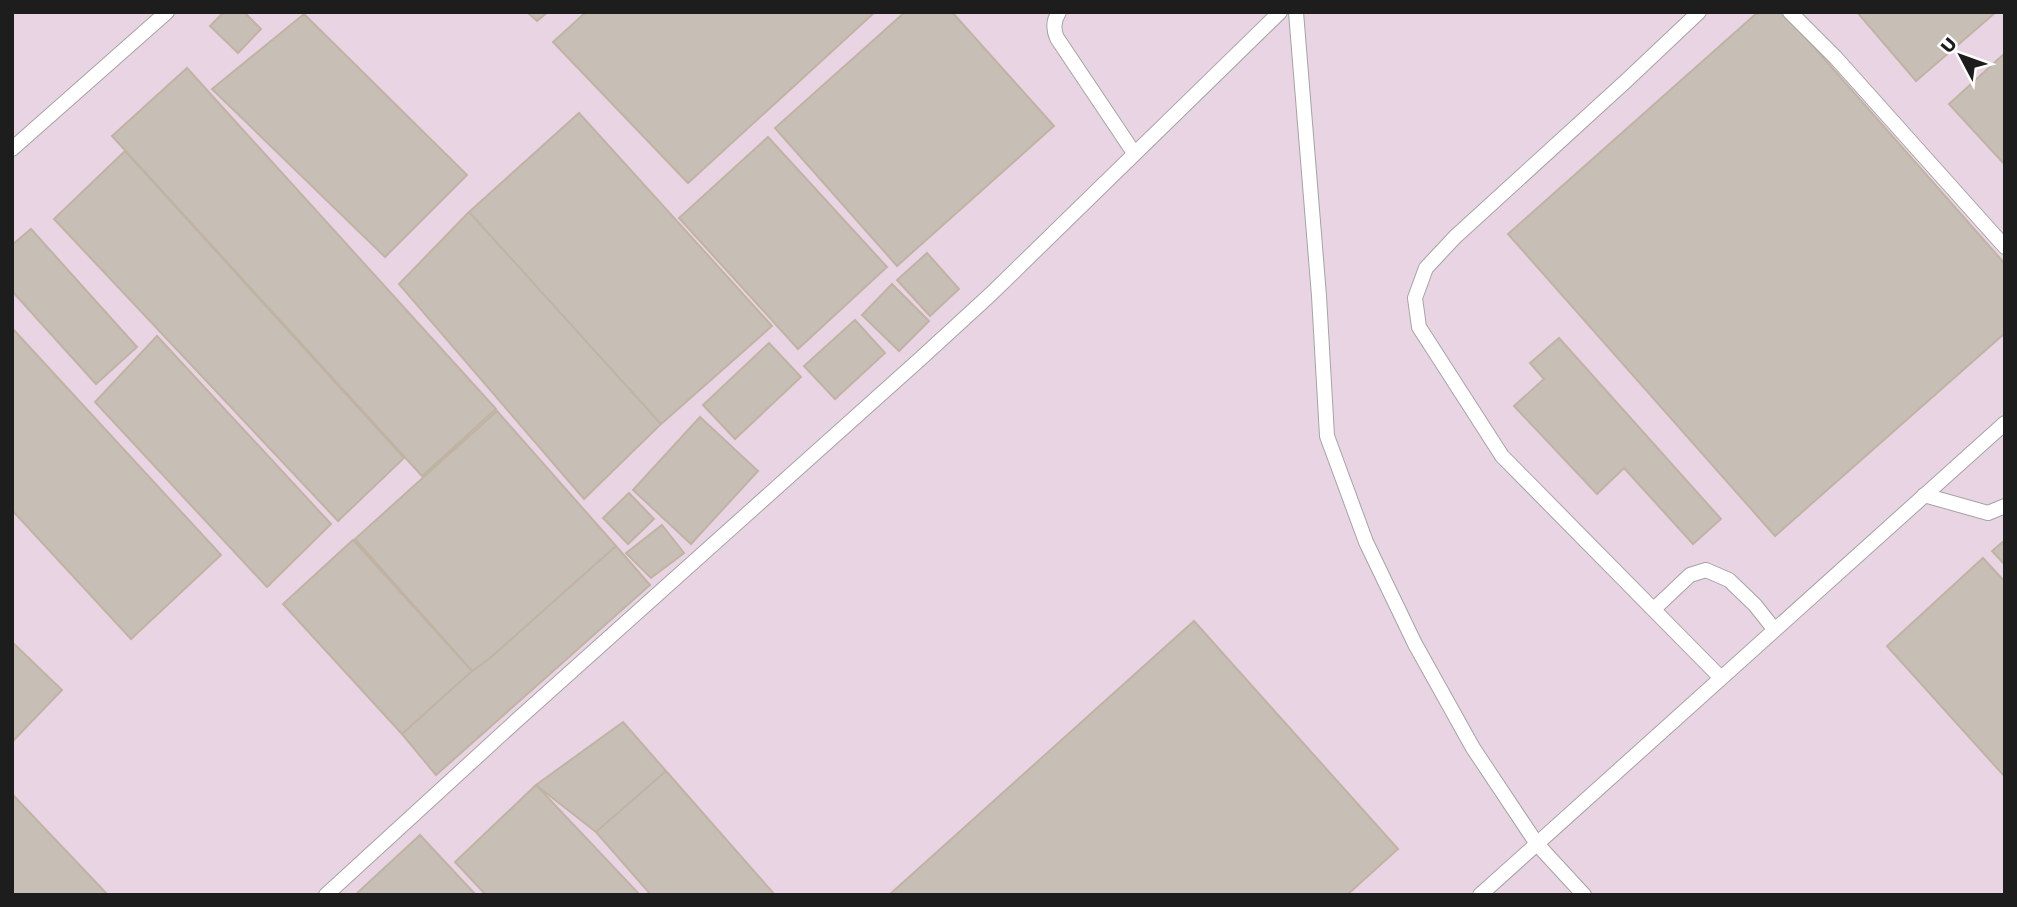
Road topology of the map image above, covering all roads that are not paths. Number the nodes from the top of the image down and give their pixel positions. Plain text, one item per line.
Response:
1 (167, 12) edge
2 (1059, 12) edge
3 (1280, 12) edge
4 (1296, 12) edge
5 (1699, 12) edge
6 (1790, 12) edge
7 (12, 149) edge
8 (1134, 153) junction
9 (2005, 247) edge
10 (2005, 423) edge
11 (1924, 495) junction
12 (2005, 506) edge
13 (1654, 609) junction
14 (1774, 629) junction
15 (1721, 678) junction
16 (1537, 844) junction
17 (326, 895) edge
18 (1480, 895) edge
19 (1584, 895) edge

1 - 7 lane
2 - 8 lane
3 - 8 lane
4 - 16 lane
5 - 13 lane
6 - 9 lane
8 - 17 lane
10 - 11 lane
11 - 12 lane
11 - 14 lane
13 - 14 lane
13 - 15 lane
14 - 15 lane
15 - 16 lane
16 - 18 lane
16 - 19 lane

